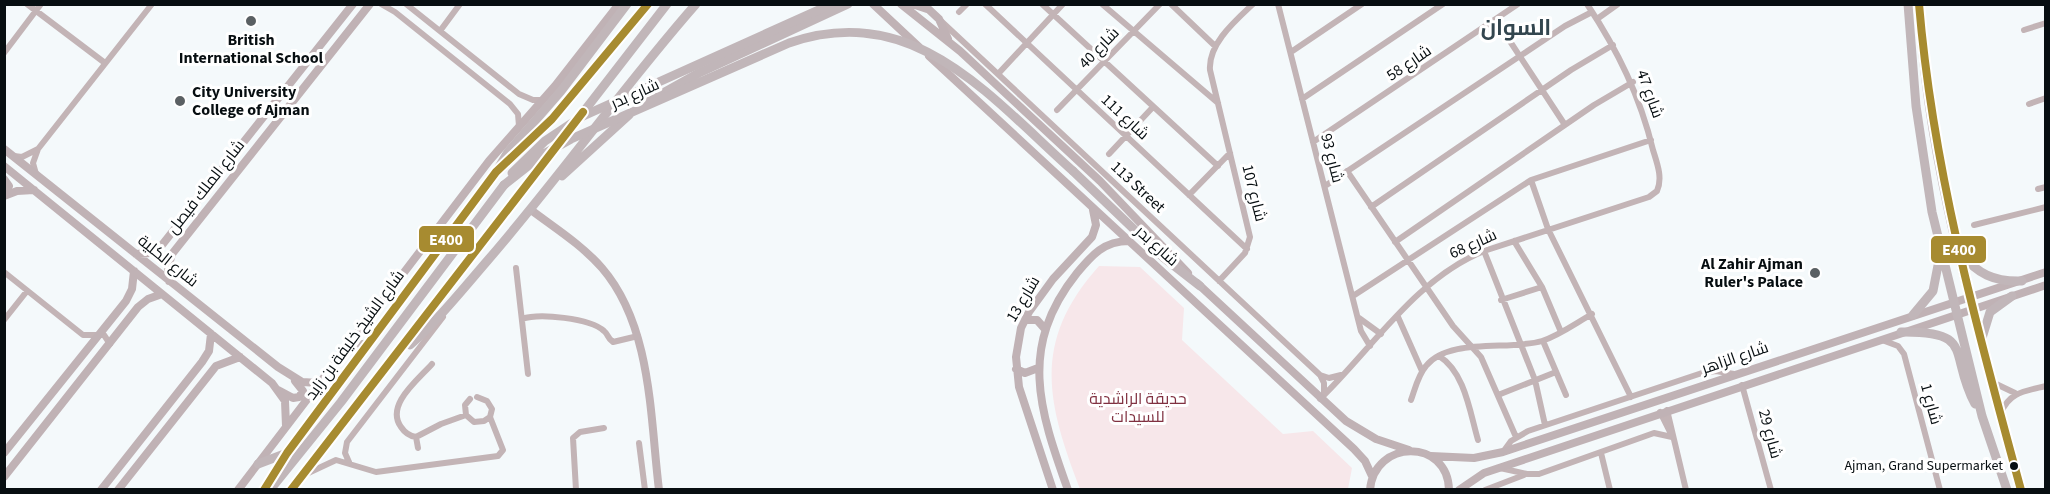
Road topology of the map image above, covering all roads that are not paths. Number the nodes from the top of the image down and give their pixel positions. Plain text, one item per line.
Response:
1 (27, 4) edge
2 (41, 4) edge
3 (152, 4) edge
4 (370, 4) edge
5 (381, 4) edge
6 (460, 4) edge
7 (618, 4) edge
8 (627, 4) edge
9 (667, 4) edge
10 (696, 4) edge
11 (832, 4) edge
12 (848, 4) edge
13 (873, 4) edge
14 (901, 4) edge
15 (912, 4) edge
16 (923, 4) edge
17 (967, 4) edge
18 (985, 4) edge
19 (1042, 4) edge
20 (1063, 4) edge
21 (1102, 4) edge
22 (1160, 4) edge
23 (1172, 4) edge
24 (1253, 4) edge
25 (1278, 4) edge
26 (1362, 4) edge
27 (1443, 4) edge
28 (1518, 4) edge
29 (1587, 4) edge
30 (1618, 4) edge
31 (1908, 4) edge
32 (1919, 4) edge
33 (407, 5) edge
34 (351, 6) edge
35 (647, 6) edge
36 (36, 11) junction
37 (959, 12) dead end
38 (1592, 12) junction
39 (399, 15) junction
40 (1053, 15) junction
41 (936, 16) junction
42 (1597, 19) junction
43 (1496, 20) junction
44 (2046, 23) edge
45 (2024, 30) dead end
46 (440, 31) junction
47 (1134, 31) junction
48 (950, 42) junction
49 (1026, 44) junction
50 (1613, 45) junction
51 (1215, 46) junction
52 (1291, 52) junction
53 (4, 53) edge
54 (1520, 56) junction
55 (1104, 62) junction
56 (105, 63) junction
57 (998, 74) junction
58 (1633, 82) junction
59 (509, 86) junction
60 (1076, 90) junction
61 (1542, 90) junction
62 (500, 96) junction
63 (2046, 98) edge
64 (1302, 99) junction
65 (543, 100) junction
66 (1218, 103) junction
67 (2029, 104) dead end
68 (1153, 107) junction
69 (1057, 110) dead end
70 (1565, 125) junction
71 (519, 126) junction
72 (1126, 136) junction
73 (1651, 140) junction
74 (1313, 142) junction
75 (4, 149) edge
76 (38, 149) junction
77 (1230, 153) junction
78 (1109, 154) dead end
79 (13, 156) junction
80 (4, 166) edge
81 (1218, 166) junction
82 (1347, 171) junction
83 (496, 172) junction
84 (37, 174) junction
85 (4, 179) edge
86 (1532, 180) junction
87 (554, 181) junction
88 (504, 185) junction
89 (1324, 186) junction
90 (2046, 187) edge
91 (2038, 189) dead end
92 (34, 190) junction
93 (4, 195) edge
94 (1189, 195) junction
95 (1649, 197) joint
96 (1092, 207) junction
97 (1371, 207) junction
98 (2046, 207) edge
99 (531, 210) junction
100 (187, 214) junction
101 (198, 223) junction
102 (1974, 225) dead end
103 (1548, 229) junction
104 (434, 233) junction
105 (1129, 241) junction
106 (1514, 241) junction
107 (1395, 242) junction
108 (1941, 247) junction
109 (1956, 248) junction
110 (1247, 249) junction
111 (1484, 251) junction
112 (435, 253) junction
113 (135, 254) junction
114 (1408, 261) junction
115 (516, 268) dead end
116 (134, 271) junction
117 (4, 272) edge
118 (2046, 272) edge
119 (169, 280) junction
120 (1219, 281) junction
121 (2022, 281) junction
122 (2046, 285) edge
123 (1200, 286) junction
124 (1542, 287) junction
125 (1426, 288) junction
126 (27, 291) junction
127 (162, 294) junction
128 (1353, 296) junction
129 (2012, 296) junction
130 (1969, 298) junction
131 (1501, 300) junction
132 (453, 301) junction
133 (1954, 302) junction
134 (1972, 309) junction
135 (1592, 314) junction
136 (1956, 314) junction
137 (1913, 315) junction
138 (1398, 317) junction
139 (1359, 318) junction
140 (522, 319) junction
141 (4, 320) edge
142 (1025, 320) junction
143 (1046, 329) junction
144 (1561, 332) junction
145 (1901, 332) junction
146 (211, 334) junction
147 (1381, 334) junction
148 (82, 335) junction
149 (99, 335) junction
150 (638, 336) junction
151 (1879, 339) junction
152 (1543, 341) junction
153 (110, 344) junction
154 (367, 344) junction
155 (1982, 344) junction
156 (1522, 345) junction
157 (1370, 346) junction
158 (345, 347) junction
159 (1473, 347) junction
160 (85, 352) junction
161 (397, 356) junction
162 (1439, 356) junction
163 (240, 357) junction
164 (1785, 357) junction
165 (432, 364) dead end
166 (1038, 368) junction
167 (1016, 369) junction
168 (1422, 371) junction
169 (1557, 372) junction
170 (1344, 373) junction
171 (528, 374) dead end
172 (1735, 374) junction
173 (1775, 374) junction
174 (291, 375) junction
175 (1320, 375) junction
176 (1535, 380) junction
177 (1992, 382) junction
178 (319, 383) junction
179 (1742, 385) junction
180 (2046, 386) edge
181 (278, 390) junction
182 (2015, 393) junction
183 (1498, 395) junction
184 (1566, 396) dead end
185 (477, 397) dead end
186 (1322, 397) junction
187 (1631, 397) junction
188 (470, 399) dead end
189 (1411, 400) dead end
190 (169, 403) junction
191 (181, 410) junction
192 (1664, 411) junction
193 (1617, 414) junction
194 (2001, 414) junction
195 (466, 415) junction
196 (1982, 416) junction
197 (490, 417) junction
198 (1545, 425) junction
199 (286, 426) junction
200 (604, 428) dead end
201 (1605, 431) junction
202 (1672, 436) junction
203 (416, 437) junction
204 (1516, 437) junction
205 (1478, 440) dead end
206 (639, 443) dead end
207 (418, 448) dead end
208 (1408, 450) junction
209 (1503, 452) junction
210 (4, 453) edge
211 (287, 453) junction
212 (1601, 453) junction
213 (1431, 456) junction
214 (349, 463) junction
215 (258, 464) junction
216 (1499, 468) junction
217 (1527, 474) junction
218 (302, 476) junction
219 (1372, 476) junction
220 (4, 477) edge
221 (101, 489) edge
222 (118, 489) edge
223 (238, 489) edge
224 (264, 489) edge
225 (270, 489) edge
226 (291, 489) edge
227 (576, 489) edge
228 (645, 489) edge
229 (659, 489) edge
230 (1053, 489) edge
231 (1068, 489) edge
232 (1370, 489) edge
233 (1449, 489) edge
234 (1459, 489) edge
235 (1485, 489) edge
236 (1610, 489) edge
237 (1686, 489) edge
238 (1771, 489) edge
239 (1940, 489) edge
240 (2007, 489) edge
241 (2021, 489) edge

1 - 36 street
2 - 36 street
3 - 56 street
4 - 101 main road, شارع الملك فيصل
5 - 39 street
6 - 46 street
7 - 65 main road
8 - 83 main road, شارع الشيخ خليفة بن زايد
9 - 161 main road
10 - 87 main road
11 - 88 main road, bridge
12 - 87 main road
13 - 96 main road, شارع بدر
14 - 48 main road, شارع بدر
15 - 41 main road
16 - 41 main road
17 - 37 street
18 - 49 street, شارع 111
19 - 40 street
20 - 40 street
21 - 47 street
22 - 47 street, شارع 40
23 - 51 street
24 - 51 street
25 - 52 street, شارع 93
26 - 52 street
27 - 64 street
28 - 43 street, شارع 58
29 - 38 street, شارع 47
30 - 42 street
31 - 108 main road
32 - 109 main road
33 - 39 street
33 - 46 street
34 - 100 main road, شارع الملك فيصل
35 - 83 main road, شارع الشيخ خليفة بن زايد
36 - 53 street
36 - 56 street
38 - 42 street, شارع 47
38 - 54 street
39 - 62 street
40 - 49 street
40 - 55 street
41 - 48 main road
41 - 57 street, 113 Street
42 - 50 street, شارع 47
43 - 54 street
43 - 74 street, شارع 58
44 - 45 street
46 - 59 street
47 - 55 street, شارع 40
47 - 66 street
48 - 123 main road, شارع بدر
49 - 57 street
49 - 60 street, شارع 111
50 - 58 street, شارع 47
50 - 61 street
51 - 66 street, شارع 107
52 - 64 street, شارع 93
54 - 61 street
54 - 82 street
55 - 60 street, شارع 40
55 - 68 street
56 - 76 street
57 - 120 street, 113 Street
58 - 70 street
58 - 73 street, شارع 47
59 - 62 street
59 - 65 street
60 - 69 street, شارع 40
60 - 72 street, شارع 111
61 - 70 street
61 - 97 street
62 - 71 street
63 - 67 street
64 - 74 street, شارع 93
65 - 71 main road
66 - 77 street, شارع 107
68 - 72 street
68 - 81 street
70 - 107 street
71 - 104 main road
72 - 78 street
72 - 94 street, شارع 111
73 - 86 street
73 - 95 street, شارع 47
74 - 89 street, شارع 93
75 - 79 main road, شارع الكلية
76 - 79 street
76 - 84 street
77 - 81 street
77 - 110 street, شارع 107
79 - 84 main road, شارع الكلية
80 - 92 main road, شارع الكلية
81 - 94 street
82 - 89 street
82 - 97 street
83 - 112 main road, شارع الشيخ خليفة بن زايد
84 - 113 main road, شارع الكلية
85 - 93 main road
86 - 103 street
86 - 114 street
87 - 99 main road
88 - 123 main road, شارع بدر, bridge
88 - 225 main road, شارع بدر
89 - 128 street, شارع 93
90 - 91 street
92 - 93 main road
92 - 116 main road, شارع الكلية
94 - 110 street, شارع 111
95 - 103 street, شارع 68
96 - 105 main road, شارع بدر
96 - 142 main road, شارع 13
97 - 107 street
98 - 102 street
99 - 132 main road
99 - 150 main road
100 - 101 main road
100 - 113 main road, شارع الملك فيصل
101 - 119 main road, شارع الملك فيصل
103 - 106 street, شارع 68
103 - 135 street
104 - 112 main road
104 - 158 main road
105 - 143 main road, شارع 13
105 - 219 main road, شارع بدر
106 - 111 street, شارع 68
106 - 124 street
107 - 114 street
108 - 133 main road
108 - 137 main road
109 - 121 main road
109 - 130 main road
110 - 120 street
111 - 125 street, شارع 68
111 - 131 street
112 - 154 main road, شارع الشيخ خليفة بن زايد
113 - 119 main road, شارع الكلية
114 - 125 street
114 - 128 street
115 - 140 street
116 - 127 main road, شارع الكلية
116 - 149 main road
117 - 126 street
118 - 121 main road, شارع الزاهر
119 - 174 main road, شارع الكلية
120 - 175 street, 113 Street
121 - 130 main road, شارع الزاهر
122 - 129 main road, شارع الزاهر
123 - 186 main road, شارع بدر
124 - 131 street
124 - 144 street
125 - 138 street, شارع 68
125 - 159 street
126 - 141 street
126 - 148 street
127 - 146 main road, شارع الكلية
127 - 153 main road
128 - 139 street, شارع 93
129 - 134 main road, شارع الزاهر
129 - 155 main road
130 - 133 main road, شارع الزاهر
130 - 134 main road
131 - 156 street
132 - 161 main road
132 - 214 street
133 - 136 main road
133 - 137 main road, شارع الزاهر
134 - 136 main road, شارع الزاهر
134 - 155 main road
135 - 144 street
135 - 187 street
136 - 145 main road, شارع الزاهر
136 - 196 main road
137 - 164 main road, شارع الزاهر
138 - 147 street, شارع 68
138 - 168 street
139 - 147 street
139 - 157 street, شارع 93
140 - 150 street
140 - 171 street
142 - 143 main road
142 - 167 main road, شارع 13
143 - 166 main road, شارع 13
144 - 152 street
145 - 151 main road, شارع الزاهر
145 - 196 main road
146 - 163 main road, شارع الكلية
146 - 190 main road
147 - 157 street, شارع 68
148 - 149 street
148 - 160 street
149 - 153 street
149 - 160 main road
150 - 229 main road
151 - 173 main road, شارع الزاهر
151 - 239 street, شارع 1
152 - 156 street
152 - 169 street
153 - 220 main road
154 - 158 main road
154 - 211 main road, شارع الشيخ خليفة بن زايد
155 - 177 main road
156 - 159 street
156 - 176 street
157 - 170 street, شارع 68
158 - 178 main road
159 - 162 street
159 - 183 street
160 - 210 main road
161 - 218 main road
162 - 168 street
162 - 205 street
163 - 181 main road, شارع الكلية
163 - 191 main road
164 - 172 main road, شارع الزاهر
164 - 173 main road
165 - 203 street
166 - 167 main road
166 - 231 main road, شارع 13
167 - 230 main road, شارع 13
168 - 189 street
169 - 176 street
169 - 184 street
170 - 175 street
170 - 186 street, شارع 68
172 - 187 street
172 - 193 main road, شارع الزاهر
173 - 179 main road, شارع الزاهر
174 - 178 main road, شارع الكلية
174 - 181 main road
175 - 186 street
176 - 183 street
176 - 198 street
177 - 182 street
177 - 194 main road
178 - 199 main road
179 - 192 main road, شارع الزاهر
179 - 238 street, شارع 29
180 - 182 street
181 - 199 main road
182 - 194 street
183 - 204 street
185 - 197 street
186 - 208 main road, شارع بدر
187 - 198 street
188 - 195 street
190 - 191 main road
190 - 221 main road
191 - 222 main road
192 - 201 main road, شارع الزاهر
192 - 202 street
193 - 201 main road
193 - 209 main road, شارع الزاهر
194 - 241 main road
195 - 197 street
195 - 203 street
196 - 240 main road
197 - 214 street
198 - 204 street
199 - 215 main road
200 - 227 street
201 - 216 main road, شارع الزاهر
202 - 212 street
202 - 237 street
203 - 207 street
204 - 209 street
206 - 228 street
208 - 213 main road, شارع بدر
208 - 219 main road
209 - 213 main road, شارع الزاهر
211 - 215 main road
211 - 224 main road, شارع الشيخ خليفة بن زايد
212 - 217 street
212 - 236 street
213 - 233 main road
214 - 218 street
215 - 223 main road
216 - 217 street
216 - 234 main road, شارع الزاهر
217 - 235 street
218 - 226 main road
219 - 232 main road

